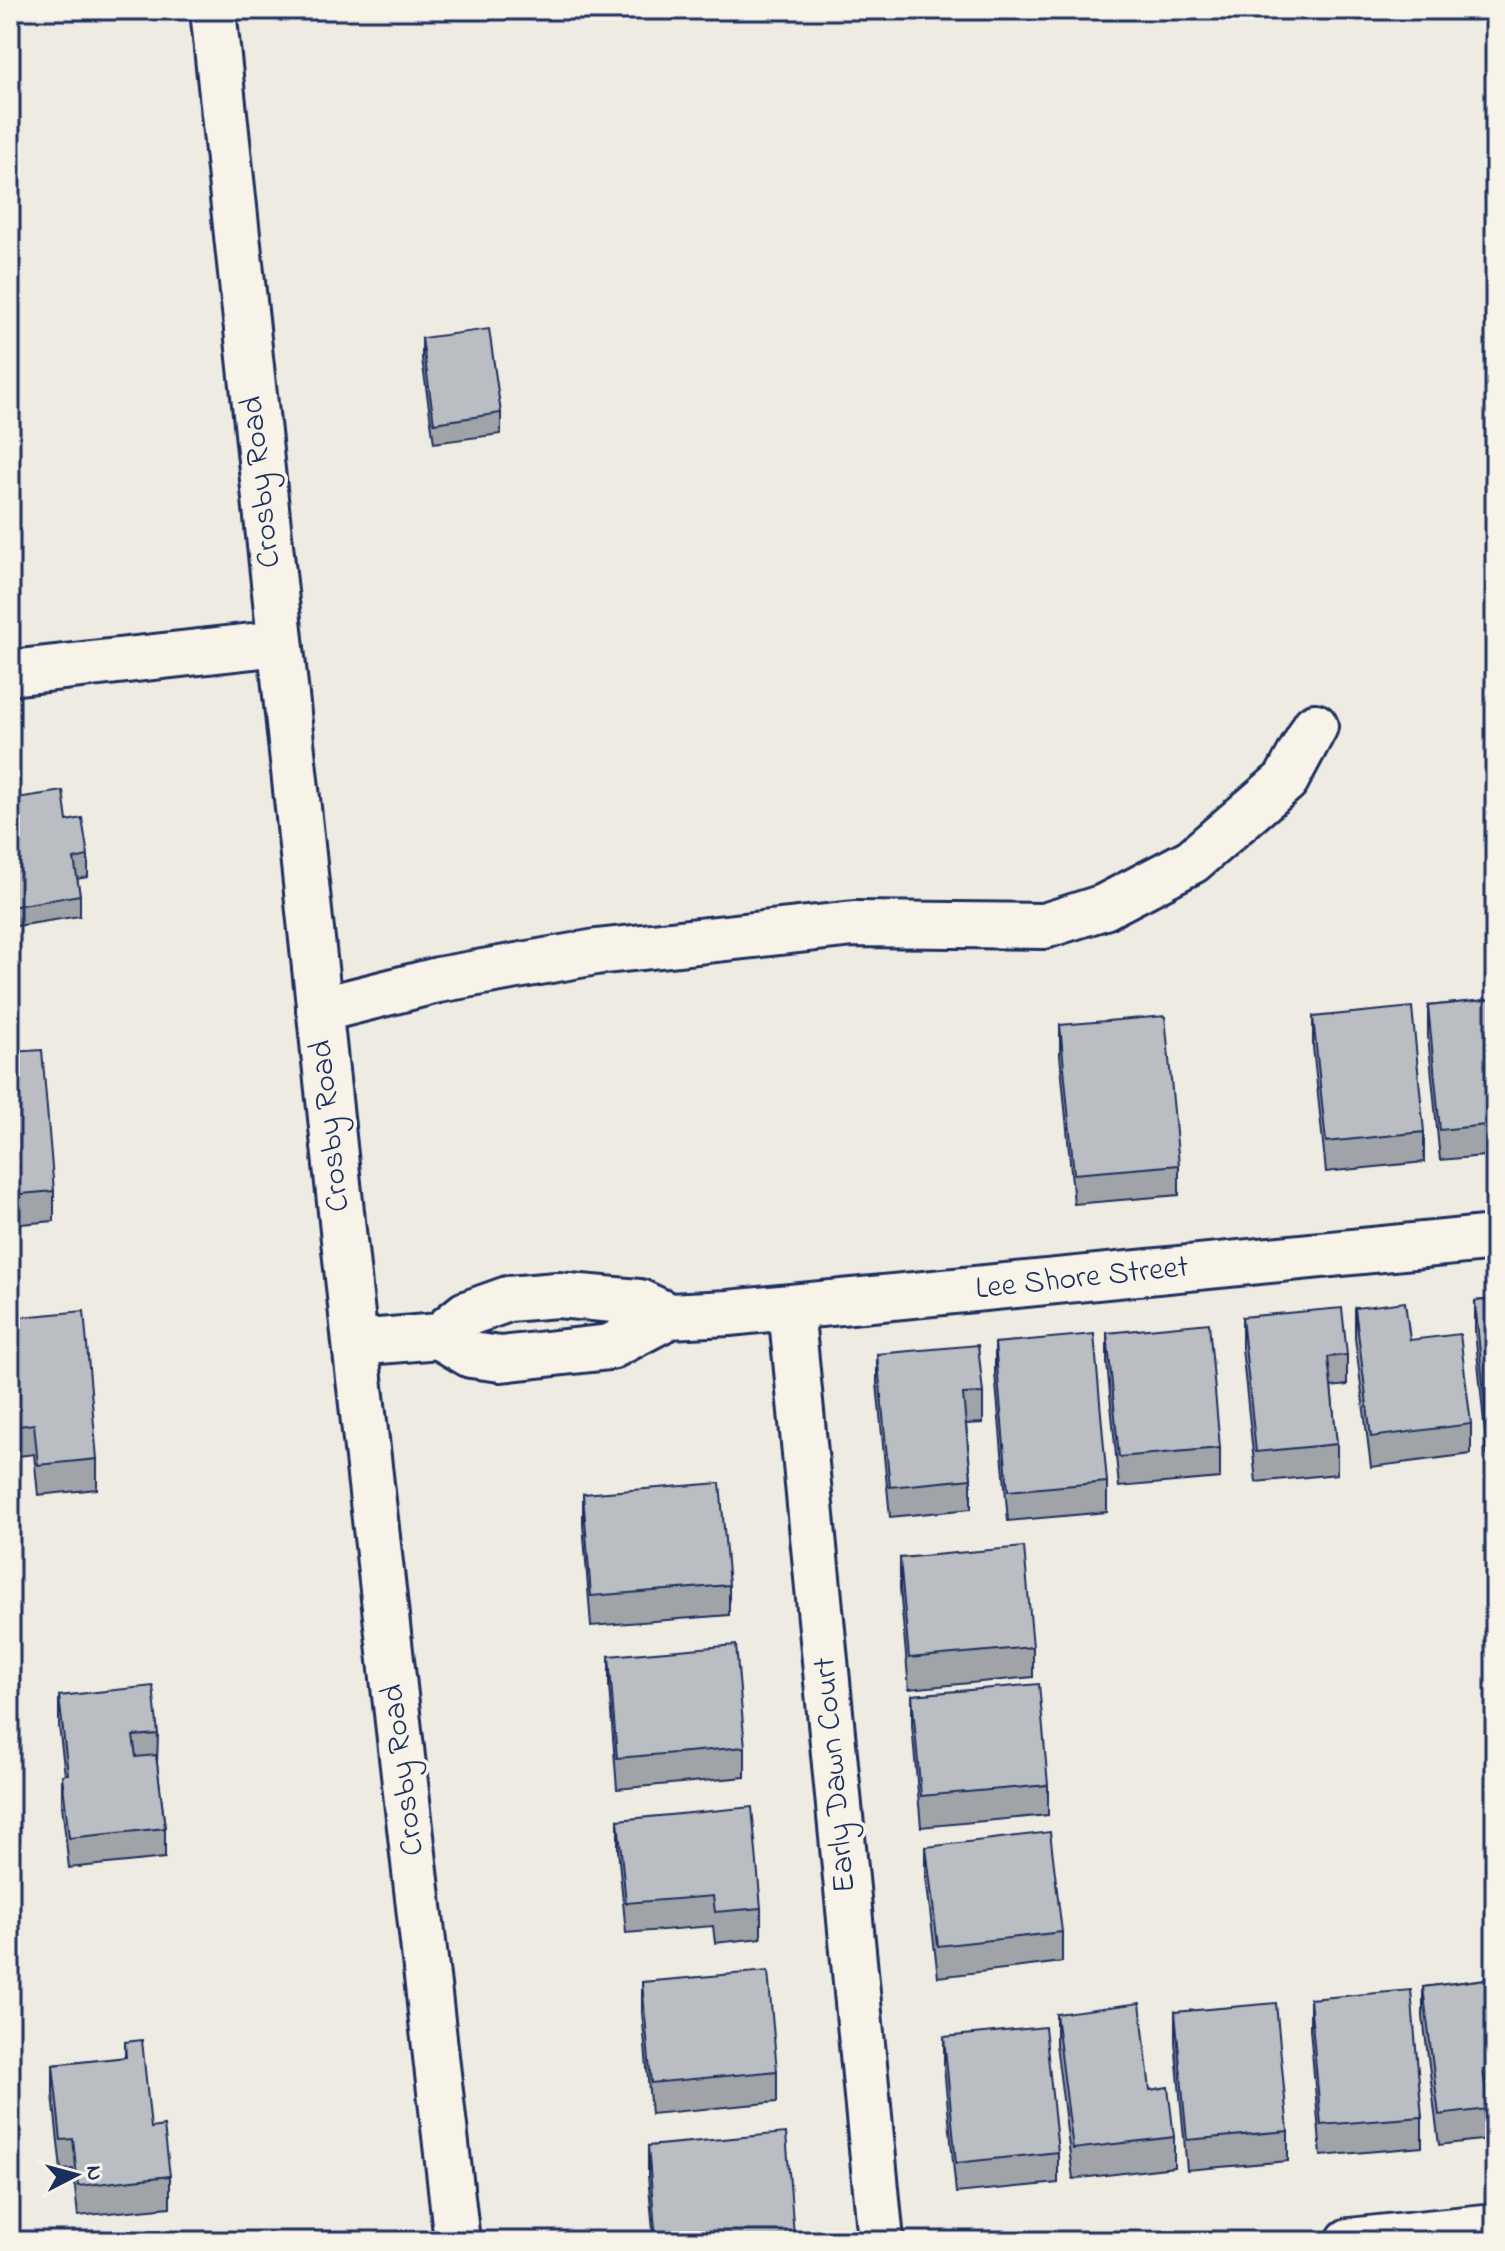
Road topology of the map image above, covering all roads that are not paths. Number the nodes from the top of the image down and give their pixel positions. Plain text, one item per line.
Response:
1 (213, 10) edge
2 (279, 643) junction
3 (10, 673) edge
4 (1315, 726) dead end
5 (319, 1010) junction
6 (1495, 1238) edge
7 (587, 1299) junction
8 (791, 1308) junction
9 (669, 1316) junction
10 (439, 1336) junction
11 (355, 1343) junction
12 (591, 1349) junction
13 (1495, 2226) edge
14 (457, 2241) edge
15 (881, 2241) edge
16 (1349, 2241) edge

1 - 2 street, Crosby Road
2 - 3 street
2 - 5 street, Crosby Road
4 - 5 street
5 - 11 street, Crosby Road
6 - 8 street, Lee Shore Street
7 - 9 street
7 - 10 street
7 - 12 street
8 - 9 street, Lee Shore Street
8 - 15 street, Early Dawn Court
9 - 12 street
10 - 11 street
10 - 12 street
11 - 14 street, Crosby Road
13 - 16 street

